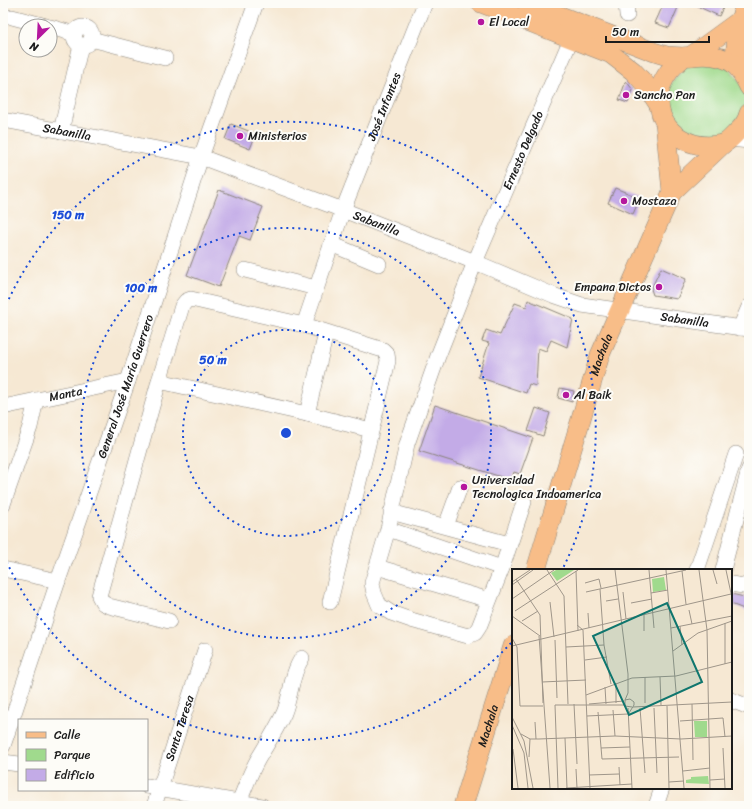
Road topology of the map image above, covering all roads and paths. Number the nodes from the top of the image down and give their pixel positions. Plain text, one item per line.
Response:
1 (256, 3) edge
2 (425, 3) edge
3 (481, 3) edge
4 (527, 3) edge
5 (745, 11) edge
6 (12, 17) dead end
7 (18, 19) edge
8 (58, 30) edge
9 (82, 39) junction
10 (571, 39) junction
11 (688, 57) junction
12 (165, 58) dead end
13 (734, 64) junction
14 (749, 87) edge
15 (659, 105) junction
16 (749, 113) edge
17 (3, 120) edge
18 (665, 123) junction
19 (62, 131) junction
20 (727, 141) junction
21 (749, 141) edge
22 (201, 157) junction
23 (672, 192) junction
24 (343, 210) junction
25 (331, 244) junction
26 (475, 262) junction
27 (379, 264) dead end
28 (245, 270) dead end
29 (316, 288) junction
30 (749, 307) edge
31 (620, 310) junction
32 (304, 325) junction
33 (745, 328) edge
34 (326, 332) junction
35 (128, 381) junction
36 (159, 381) junction
37 (36, 400) junction
38 (3, 407) edge
39 (307, 414) junction
40 (371, 430) junction
41 (736, 454) dead end
42 (749, 469) edge
43 (460, 487) dead end
44 (524, 502) dead end
45 (3, 504) edge
46 (391, 512) junction
47 (446, 526) junction
48 (388, 529) junction
49 (509, 544) junction
50 (377, 567) junction
51 (502, 568) junction
52 (3, 569) edge
53 (536, 569) edge
54 (697, 569) edge
55 (723, 569) edge
56 (58, 581) junction
57 (732, 584) edge
58 (749, 587) edge
59 (489, 600) junction
60 (330, 602) dead end
61 (169, 621) dead end
62 (512, 649) edge
63 (204, 650) dead end
64 (302, 658) dead end
65 (732, 700) edge
66 (749, 707) edge
67 (3, 746) edge
68 (3, 762) edge
69 (18, 764) edge
70 (154, 787) edge
71 (662, 789) edge
72 (239, 802) junction
73 (154, 806) edge
74 (262, 806) edge
75 (463, 806) edge
76 (656, 806) edge

1 - 22 street, General José María Guerrero
2 - 24 street, José Infantes
3 - 10 main road
4 - 11 main road
5 - 11 main road
5 - 13 main road
6 - 7 street
8 - 9 street
9 - 12 street
9 - 19 street
10 - 15 main road
10 - 26 street, Ernesto Delgado
11 - 13 main road
11 - 15 main road
13 - 14 main road
15 - 18 main road
16 - 20 main road, Machala
17 - 19 street, Sabanilla
18 - 20 main road
18 - 23 main road, Machala
19 - 22 street, Sabanilla
20 - 21 street
20 - 23 main road, Machala
22 - 24 street, Sabanilla
22 - 35 street, General José María Guerrero
23 - 31 main road, Machala
24 - 25 street, José Infantes
24 - 26 street, Sabanilla
25 - 27 street
25 - 29 street, José Infantes
26 - 31 street, Sabanilla
26 - 46 street, Ernesto Delgado
28 - 29 street
29 - 32 street, José Infantes
30 - 33 street
31 - 33 street, Sabanilla
31 - 53 main road, Machala
32 - 34 street
32 - 36 street
34 - 39 street
34 - 40 street
35 - 37 street, Manta
35 - 56 street, General José María Guerrero
36 - 39 street
36 - 61 street
37 - 38 street, Manta
37 - 45 street
39 - 40 street
40 - 60 street
41 - 54 street
42 - 55 street
43 - 47 street
44 - 49 street
46 - 47 street
46 - 48 street, Ernesto Delgado
47 - 49 street
48 - 50 street, Ernesto Delgado
48 - 51 street
49 - 51 street
50 - 59 street
50 - 59 street, Ernesto Delgado
51 - 59 street
52 - 56 street
56 - 67 street, General José María Guerrero
57 - 58 street
62 - 75 main road, Machala
63 - 70 street, Santa Teresa
64 - 72 street
65 - 66 street
68 - 69 street
70 - 72 street
70 - 73 street, Santa Teresa
71 - 76 street
72 - 74 street

